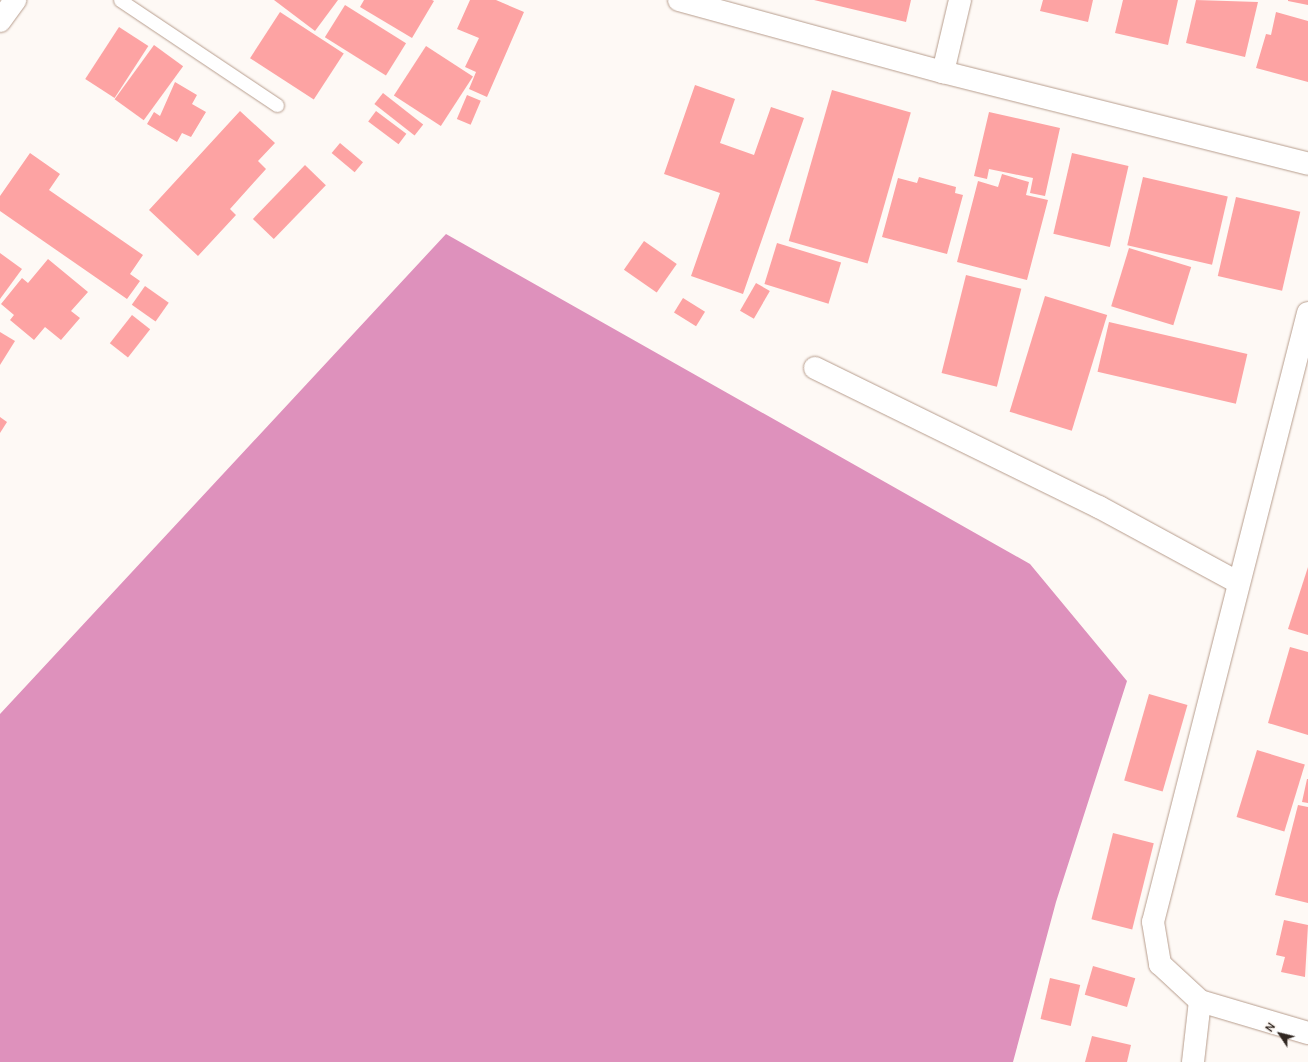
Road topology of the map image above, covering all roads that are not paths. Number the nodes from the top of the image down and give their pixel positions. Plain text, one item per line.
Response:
1 (15, 0) edge
2 (120, 0) edge
3 (679, 0) edge
4 (960, 0) edge
5 (0, 22) edge
6 (943, 72) junction
7 (277, 105) dead end
8 (1308, 164) edge
9 (1308, 313) edge
10 (815, 368) dead end
11 (1237, 582) junction
12 (1200, 1001) junction
13 (1308, 1033) edge
14 (1193, 1062) edge

1 - 5 street
2 - 7 lane
3 - 6 street
4 - 6 street
6 - 8 street
9 - 11 street
10 - 11 street
11 - 12 street
12 - 13 street
12 - 14 street

